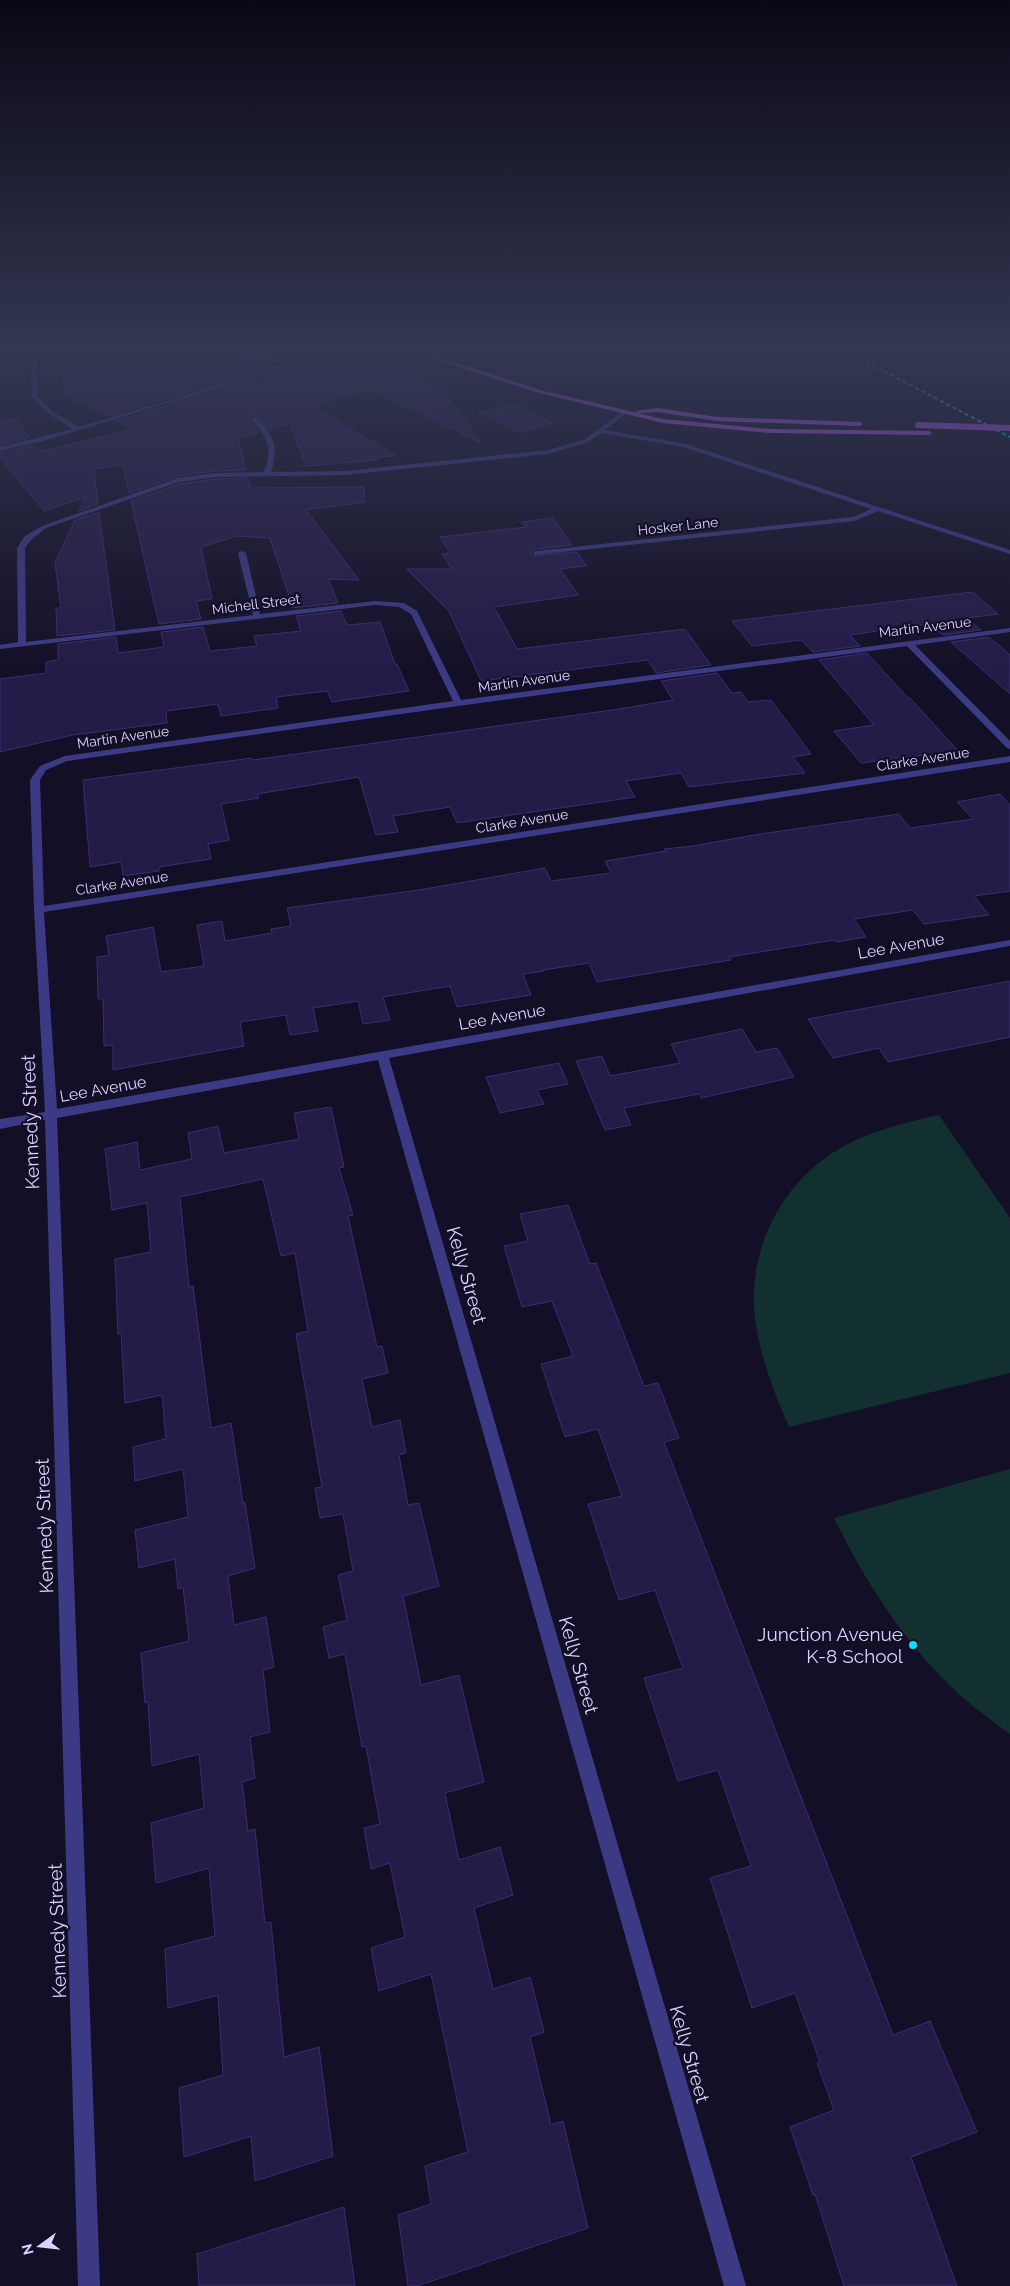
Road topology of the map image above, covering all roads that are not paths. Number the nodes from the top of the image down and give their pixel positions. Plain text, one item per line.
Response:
1 (271, 459) edge
2 (483, 459) edge
3 (726, 459) edge
4 (267, 474) junction
5 (878, 508) junction
6 (1010, 552) edge
7 (242, 553) dead end
8 (537, 553) dead end
9 (257, 617) junction
10 (1010, 630) edge
11 (909, 643) junction
12 (22, 645) junction
13 (0, 647) edge
14 (458, 703) junction
15 (1010, 746) edge
16 (1010, 759) edge
17 (43, 768) joint
18 (39, 910) junction
19 (1010, 943) edge
20 (382, 1055) junction
21 (51, 1115) junction
22 (0, 1124) edge
23 (89, 2286) edge
24 (734, 2286) edge

1 - 4 street
2 - 4 street
3 - 5 street
4 - 12 street
5 - 6 street
5 - 8 street, Hosker Lane
7 - 9 street
9 - 12 street, Michell Street
9 - 14 street, Michell Street
10 - 11 street, Martin Avenue
11 - 14 street, Martin Avenue
11 - 15 street
12 - 13 street, Michell Street
14 - 17 street, Martin Avenue
16 - 18 street, Clarke Avenue
17 - 18 street, Kennedy Street
18 - 21 street, Kennedy Street
19 - 20 street, Lee Avenue
20 - 21 street, Lee Avenue
20 - 24 street, Kelly Street
21 - 22 street, Lee Avenue
21 - 23 street, Kennedy Street

